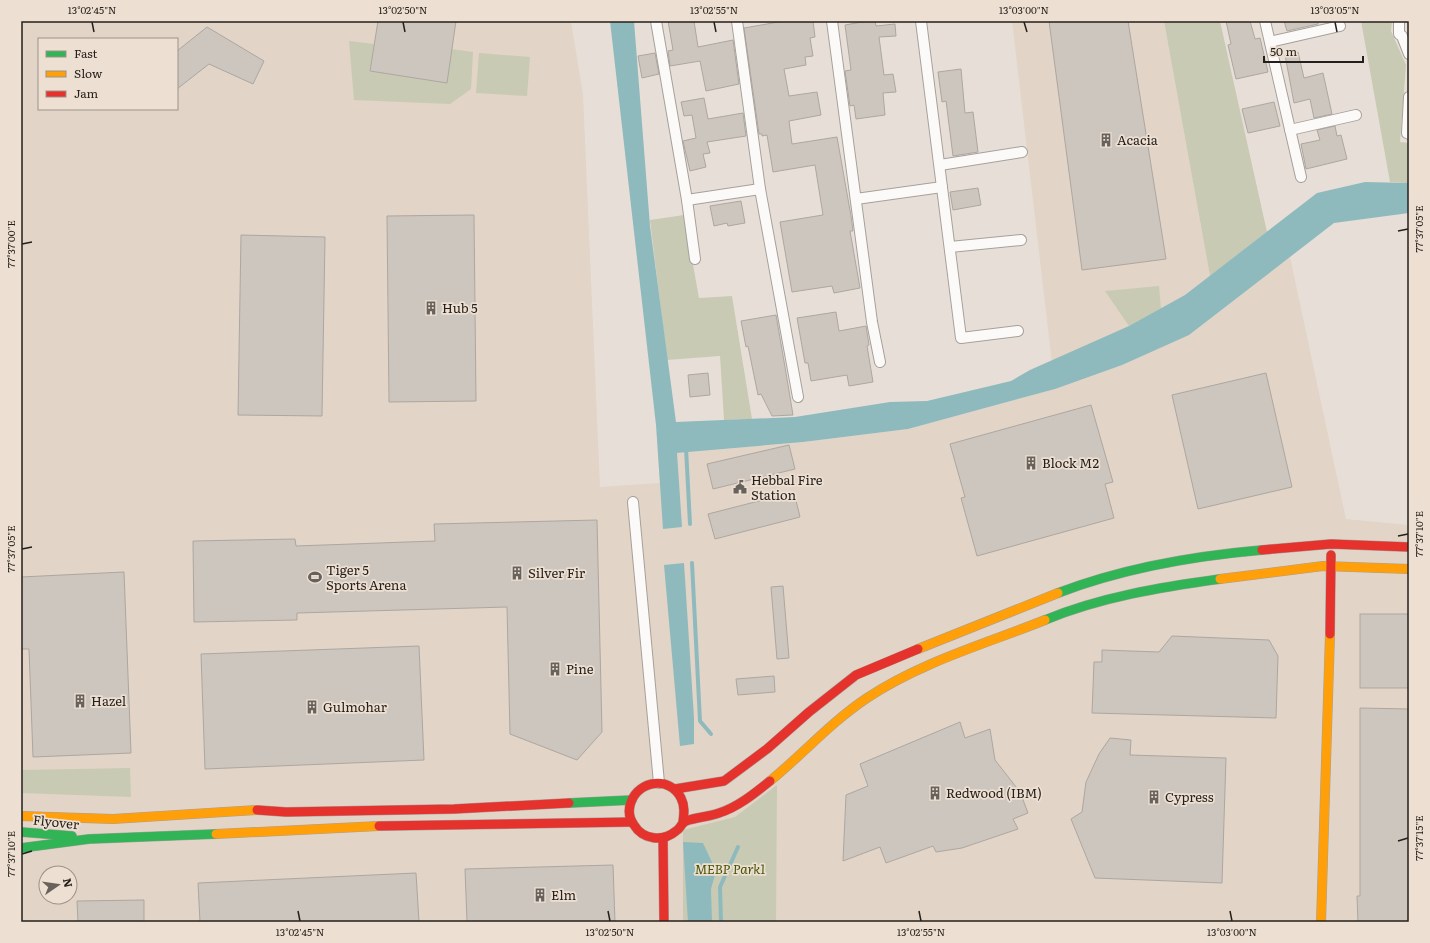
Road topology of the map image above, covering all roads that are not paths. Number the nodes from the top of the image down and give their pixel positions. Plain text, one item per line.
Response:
1 (656, 21) edge
2 (737, 21) edge
3 (832, 21) edge
4 (921, 21) edge
5 (1265, 21) edge
6 (1399, 21) edge
7 (1340, 26) dead end
8 (1270, 42) junction
9 (1409, 54) edge
10 (1409, 97) edge
11 (1356, 116) dead end
12 (1290, 130) junction
13 (1409, 134) edge
14 (1022, 152) dead end
15 (940, 165) junction
16 (1301, 177) dead end
17 (942, 187) junction
18 (760, 189) junction
19 (856, 199) junction
20 (687, 200) junction
21 (1021, 240) dead end
22 (950, 247) junction
23 (695, 259) dead end
24 (1018, 331) dead end
25 (880, 362) dead end
26 (798, 397) dead end
27 (633, 502) dead end
28 (1331, 544) junction
29 (1409, 547) edge
30 (1331, 566) junction
31 (1409, 569) edge
32 (659, 783) junction
33 (675, 789) junction
34 (632, 800) junction
35 (21, 816) edge
36 (632, 822) junction
37 (683, 822) junction
38 (21, 832) edge
39 (663, 838) junction
40 (89, 839) junction
41 (21, 848) edge
42 (664, 922) edge
43 (1321, 922) edge

1 - 20 street
2 - 18 street
3 - 19 street
4 - 15 street
5 - 8 street
6 - 9 street
7 - 8 street
8 - 12 street
10 - 13 street
11 - 12 street
12 - 16 street
14 - 15 street
15 - 17 street
17 - 19 street
17 - 22 street
18 - 20 street
18 - 26 street
19 - 25 street
20 - 23 street
21 - 22 street
22 - 24 street
27 - 32 street
28 - 29 street
28 - 30 street
28 - 33 street
30 - 31 street
30 - 37 street
30 - 43 street
32 - 33 street
32 - 34 street
33 - 37 street
34 - 35 street
34 - 36 street
36 - 39 street
36 - 40 street
37 - 39 street
38 - 40 street, Flyover
39 - 42 street
40 - 41 street

